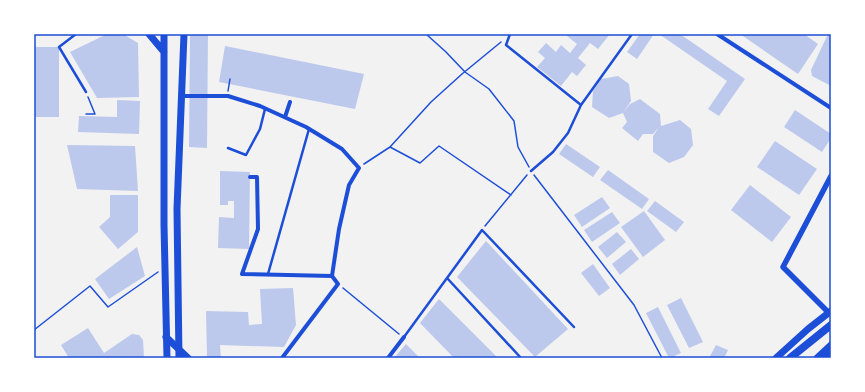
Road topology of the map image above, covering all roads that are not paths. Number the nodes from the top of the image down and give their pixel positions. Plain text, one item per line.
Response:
1 (76, 34) edge
2 (149, 34) edge
3 (164, 34) edge
4 (184, 34) edge
5 (510, 34) edge
6 (632, 34) edge
7 (718, 34) edge
8 (164, 52) junction
9 (86, 92) road end
10 (182, 96) junction
11 (290, 102) dead end
12 (581, 105) junction
13 (265, 108) junction
14 (831, 108) edge
15 (285, 117) junction
16 (309, 129) junction
17 (228, 148) dead end
18 (531, 171) road end
19 (831, 176) edge
20 (250, 177) dead end
21 (268, 274) junction
22 (332, 276) junction
23 (447, 278) junction
24 (830, 312) edge
25 (831, 325) edge
26 (574, 327) dead end
27 (166, 337) junction
28 (404, 337) joint
29 (831, 345) edge
30 (179, 348) junction
31 (831, 354) edge
32 (167, 358) edge
33 (180, 358) edge
34 (188, 358) edge
35 (282, 358) edge
36 (388, 358) edge
37 (521, 358) edge
38 (776, 358) edge
39 (790, 358) edge
40 (818, 358) edge
41 (826, 358) edge

1 - 9 lane
2 - 8 main road
3 - 8 main road
4 - 10 main road
5 - 12 lane
6 - 12 lane
7 - 14 street
8 - 27 main road
10 - 13 street
10 - 30 main road
11 - 15 street
12 - 18 lane
13 - 15 street
13 - 17 lane
15 - 16 street
16 - 21 lane
16 - 22 street
19 - 24 street
20 - 21 street
21 - 22 street
22 - 35 street
23 - 26 lane
23 - 28 lane
23 - 37 lane
24 - 38 main road
25 - 39 highway
27 - 30 main road
27 - 32 main road
28 - 36 street
29 - 40 main road
30 - 33 main road
30 - 34 main road
31 - 40 highway
31 - 41 highway

